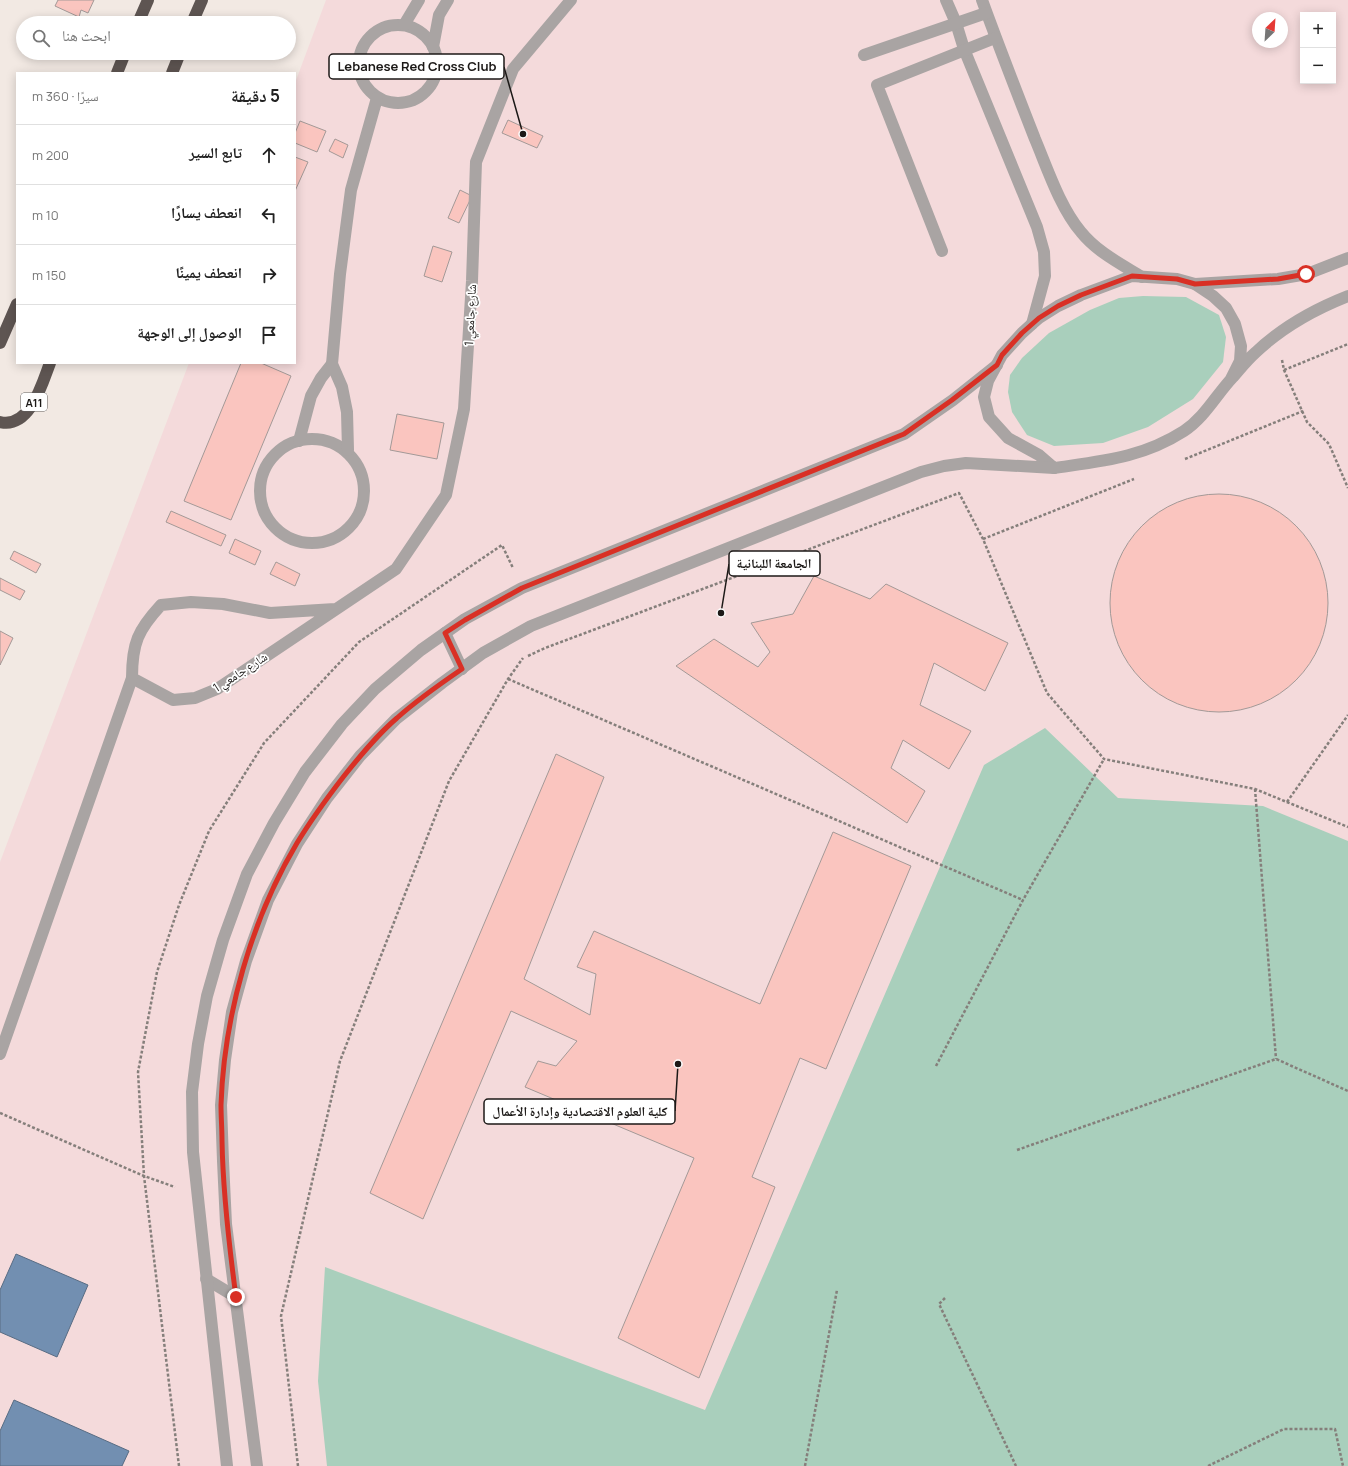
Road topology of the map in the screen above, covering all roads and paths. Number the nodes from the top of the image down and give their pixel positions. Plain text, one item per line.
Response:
1 (148, 0) edge
2 (202, 0) edge
3 (419, 0) edge
4 (448, 0) edge
5 (570, 0) edge
6 (946, 0) edge
7 (982, 0) edge
8 (986, 13) junction
9 (141, 16) edge
10 (195, 16) edge
11 (956, 23) junction
12 (404, 25) junction
13 (995, 38) junction
14 (433, 47) junction
15 (964, 50) junction
16 (864, 55) dead end
17 (122, 60) edge
18 (177, 60) edge
19 (117, 72) edge
20 (172, 72) edge
21 (377, 98) junction
22 (942, 251) dead end
23 (1348, 258) edge
24 (1142, 277) junction
25 (1195, 284) junction
26 (1348, 296) edge
27 (16, 306) edge
28 (1032, 324) junction
29 (1277, 335) junction
30 (0, 343) edge
31 (1348, 344) edge
32 (50, 364) edge
33 (332, 364) junction
34 (997, 365) junction
35 (1284, 370) junction
36 (1231, 379) junction
37 (0, 422) edge
38 (299, 441) junction
39 (348, 450) junction
40 (1054, 468) junction
41 (1348, 488) edge
42 (335, 609) junction
43 (445, 633) junction
44 (462, 669) junction
45 (132, 678) junction
46 (508, 679) junction
47 (1348, 715) edge
48 (1104, 759) junction
49 (1255, 789) junction
50 (1287, 802) junction
51 (1348, 827) edge
52 (1023, 900) junction
53 (0, 1054) edge
54 (1276, 1058) junction
55 (936, 1066) dead end
56 (1348, 1091) edge
57 (0, 1114) edge
58 (1017, 1150) dead end
59 (197, 1196) junction
60 (206, 1279) junction
61 (837, 1290) dead end
62 (236, 1297) junction
63 (945, 1298) dead end
64 (227, 1466) edge
65 (257, 1466) edge
66 (298, 1466) edge
67 (805, 1466) edge
68 (1016, 1466) edge
69 (1208, 1466) edge
70 (1343, 1466) edge

1 - 9 highway
2 - 10 highway
3 - 12 street
4 - 14 street
5 - 42 street, شارع جامعي 1
6 - 11 street
7 - 8 street
8 - 11 street
8 - 13 street
11 - 15 street
11 - 16 street
12 - 14 street
12 - 21 street
13 - 15 street
13 - 24 street
14 - 21 street
15 - 22 street
15 - 28 street
17 - 19 highway
18 - 20 highway
21 - 33 street
23 - 25 street
24 - 25 street
24 - 28 street
25 - 36 street
26 - 29 street
27 - 30 highway
28 - 34 street
29 - 35 path
29 - 36 street
31 - 35 path
32 - 37 highway, A11
33 - 38 street
33 - 39 street
34 - 40 street
34 - 43 street
35 - 41 path
36 - 40 street
38 - 39 street
38 - 39 street
40 - 44 street
42 - 45 street, شارع جامعي 1
42 - 45 street
43 - 44 street
43 - 59 street
44 - 62 street
45 - 53 street
46 - 48 path
46 - 52 path
46 - 66 path
47 - 50 path
48 - 49 path
48 - 52 path
49 - 50 path
49 - 54 path
50 - 51 path
52 - 55 path
54 - 56 path
54 - 58 path
57 - 59 path
59 - 60 street
60 - 62 street
60 - 64 street
61 - 67 path
62 - 65 street
63 - 68 path
69 - 70 path

